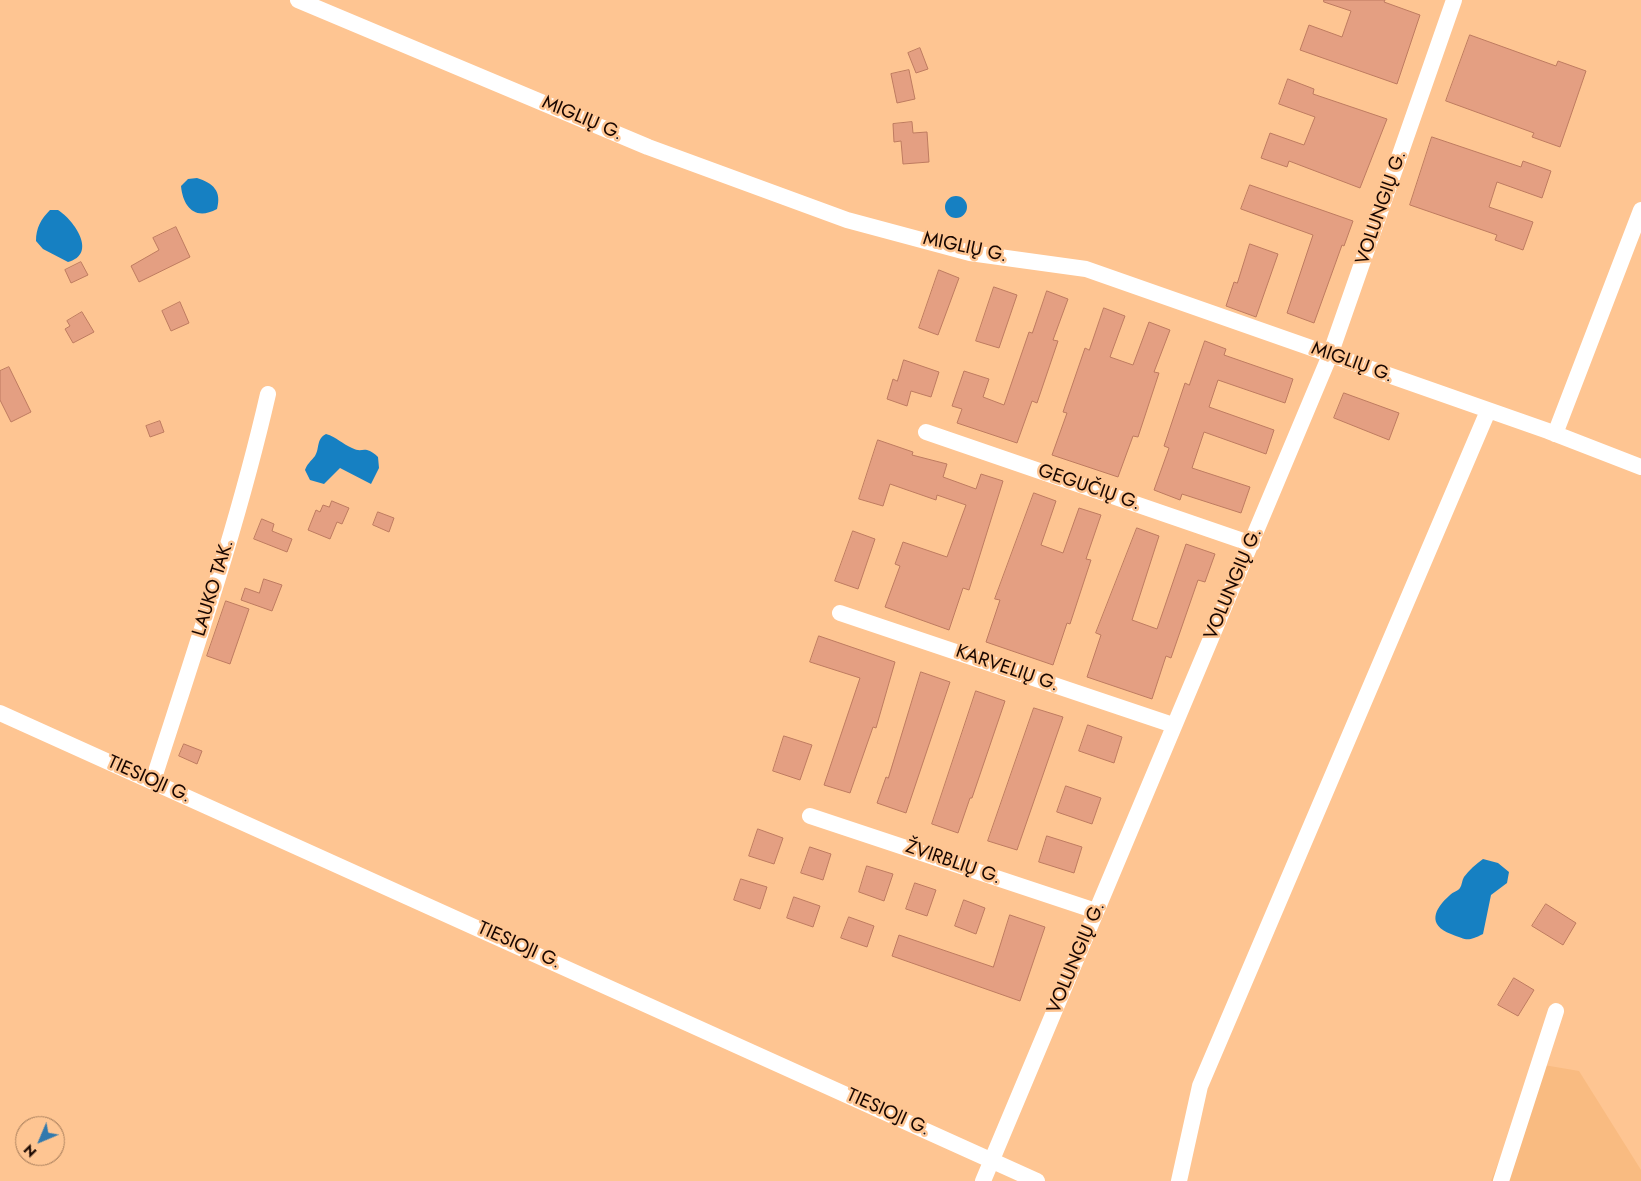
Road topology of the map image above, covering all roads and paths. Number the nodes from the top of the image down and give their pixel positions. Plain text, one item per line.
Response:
1 (298, 0) edge
2 (1454, 0) edge
3 (1641, 210) edge
4 (1330, 355) junction
5 (268, 394) dead end
6 (1488, 412) junction
7 (926, 432) dead end
8 (1555, 434) junction
9 (1641, 467) edge
10 (1252, 544) junction
11 (840, 613) dead end
12 (0, 714) edge
13 (1173, 725) junction
14 (153, 781) junction
15 (810, 816) dead end
16 (1096, 911) junction
17 (1556, 1010) dead end
18 (991, 1160) junction
19 (983, 1181) edge
20 (1037, 1181) edge
21 (1178, 1181) edge
22 (1501, 1181) edge

1 - 4 street, MIGLIŲ G.
2 - 4 street, VOLUNGIŲ G.
3 - 8 street
4 - 6 street, MIGLIŲ G.
4 - 10 street, VOLUNGIŲ G.
5 - 14 street, LAUKO TAK.
6 - 8 street, MIGLIŲ G.
6 - 21 street
7 - 10 street, GEGUČIŲ G.
8 - 9 street, MIGLIŲ G.
10 - 13 street, VOLUNGIŲ G.
11 - 13 street, KARVELIŲ G.
12 - 14 street, TIESIOJI G.
13 - 16 street, VOLUNGIŲ G.
14 - 18 street, TIESIOJI G.
15 - 16 street, ŽVIRBLIŲ G.
16 - 18 street, VOLUNGIŲ G.
17 - 22 street
18 - 19 street, VOLUNGIŲ G.
18 - 20 street, TIESIOJI G.

